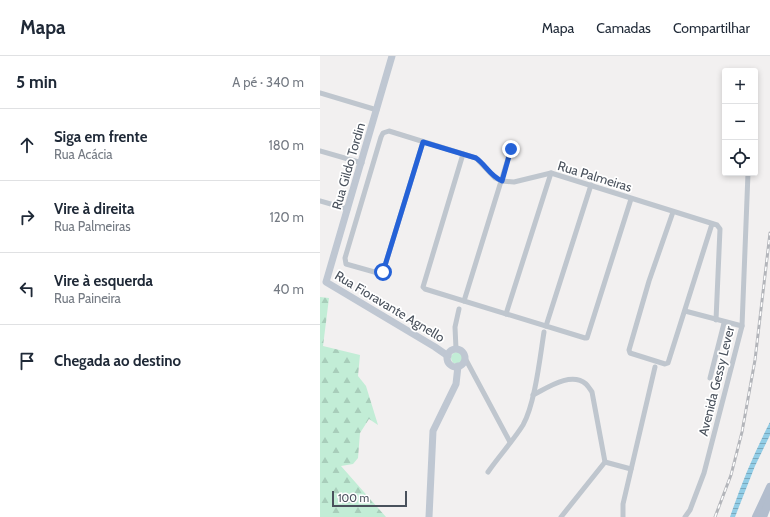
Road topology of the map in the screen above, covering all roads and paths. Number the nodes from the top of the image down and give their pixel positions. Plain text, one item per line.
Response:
1 (392, 56) edge
2 (320, 93) edge
3 (377, 110) junction
4 (423, 142) junction
5 (511, 149) dead end
6 (320, 151) edge
7 (463, 154) junction
8 (362, 163) junction
9 (551, 173) junction
10 (748, 176) edge
11 (502, 181) junction
12 (591, 185) junction
13 (632, 199) junction
14 (320, 201) edge
15 (348, 209) junction
16 (673, 212) junction
17 (712, 224) junction
18 (323, 280) edge
19 (464, 301) junction
20 (459, 309) dead end
21 (685, 311) junction
22 (506, 314) junction
23 (716, 320) junction
24 (724, 323) junction
25 (546, 326) junction
26 (742, 326) junction
27 (544, 332) dead end
28 (456, 349) junction
29 (448, 356) junction
30 (465, 358) junction
31 (458, 366) junction
32 (655, 367) dead end
33 (710, 378) dead end
34 (533, 394) junction
35 (510, 442) junction
36 (605, 462) junction
37 (631, 469) junction
38 (488, 472) dead end
39 (770, 487) edge
40 (770, 499) edge
41 (429, 517) edge
42 (561, 517) edge
43 (623, 517) edge
44 (685, 517) edge
45 (756, 517) edge
46 (763, 517) edge

1 - 3 main road, Rua Gildo Tordin
2 - 3 street
3 - 8 main road, Rua Gildo Tordin
4 - 4 street
4 - 7 street
5 - 11 street
6 - 8 street
7 - 11 street
7 - 19 street
8 - 15 main road, Rua Gildo Tordin
9 - 11 street, Rua Palmeiras
9 - 12 street, Rua Palmeiras
9 - 22 street
10 - 26 street, Avenida Gessy Lever
11 - 19 street
12 - 13 street, Rua Palmeiras
12 - 25 street
13 - 16 street, Rua Palmeiras
13 - 25 street
14 - 15 street
15 - 18 main road, Rua Gildo Tordin
16 - 17 street, Rua Palmeiras
16 - 21 street
17 - 21 street
17 - 23 street, Rua Palmeiras
18 - 29 main road, Rua Fioravante Agnello
19 - 22 street
20 - 28 street
21 - 23 street
22 - 25 street
23 - 24 street
24 - 26 street
24 - 33 street
26 - 44 street, Avenida Gessy Lever
27 - 34 street
28 - 29 main road
28 - 30 main road
29 - 31 main road
30 - 31 main road
30 - 35 street
31 - 41 main road
32 - 37 street
34 - 35 street
34 - 36 street
35 - 38 street
36 - 37 street
36 - 42 street
37 - 43 street
39 - 45 main road
40 - 46 main road

